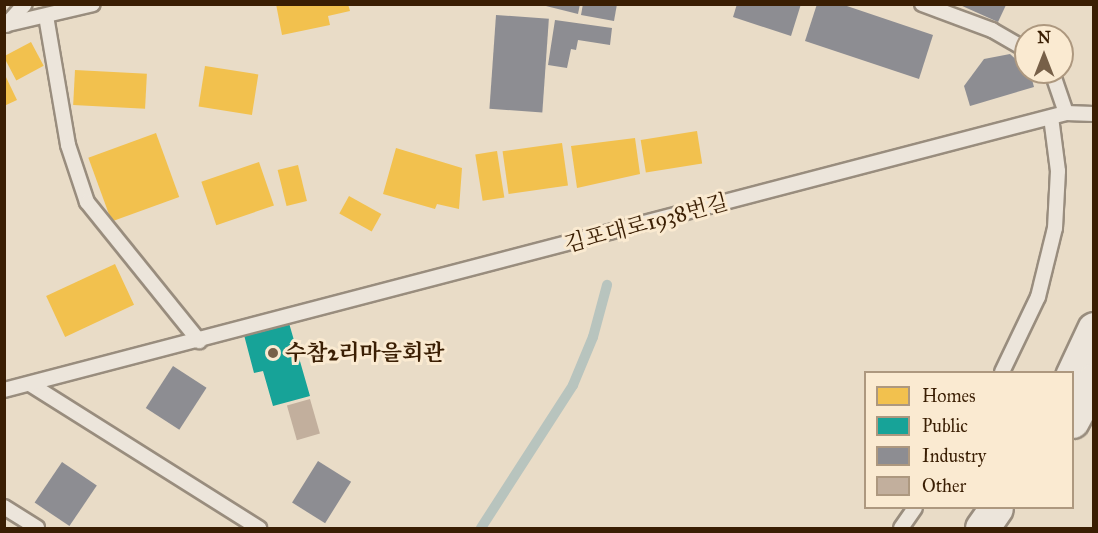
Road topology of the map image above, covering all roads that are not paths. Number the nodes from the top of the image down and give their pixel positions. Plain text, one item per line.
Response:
1 (25, 4) edge
2 (93, 4) edge
3 (922, 4) edge
4 (46, 16) junction
5 (6, 25) edge
6 (1014, 43) edge
7 (1056, 84) edge
8 (1066, 113) junction
9 (1094, 114) edge
10 (1051, 117) junction
11 (1094, 328) edge
12 (199, 341) junction
13 (1002, 371) edge
14 (1074, 372) edge
15 (1094, 380) edge
16 (30, 384) junction
17 (4, 390) edge
18 (1074, 417) edge
19 (4, 507) edge
20 (914, 509) edge
21 (995, 509) edge
22 (1020, 509) edge
23 (37, 528) edge
24 (259, 528) edge
25 (901, 528) edge
26 (982, 528) edge
27 (1007, 528) edge

1 - 5 lane
2 - 4 lane
3 - 6 lane
4 - 5 lane
4 - 12 lane
7 - 8 lane
8 - 9 lane, 김포대로1938번길
8 - 10 lane, 김포대로1938번길
10 - 12 lane, 김포대로1938번길
10 - 13 lane
11 - 14 street
12 - 16 lane, 김포대로1938번길
15 - 18 street
16 - 17 lane, 김포대로1938번길
16 - 24 lane
19 - 23 lane
20 - 25 lane
21 - 26 street
22 - 27 street

